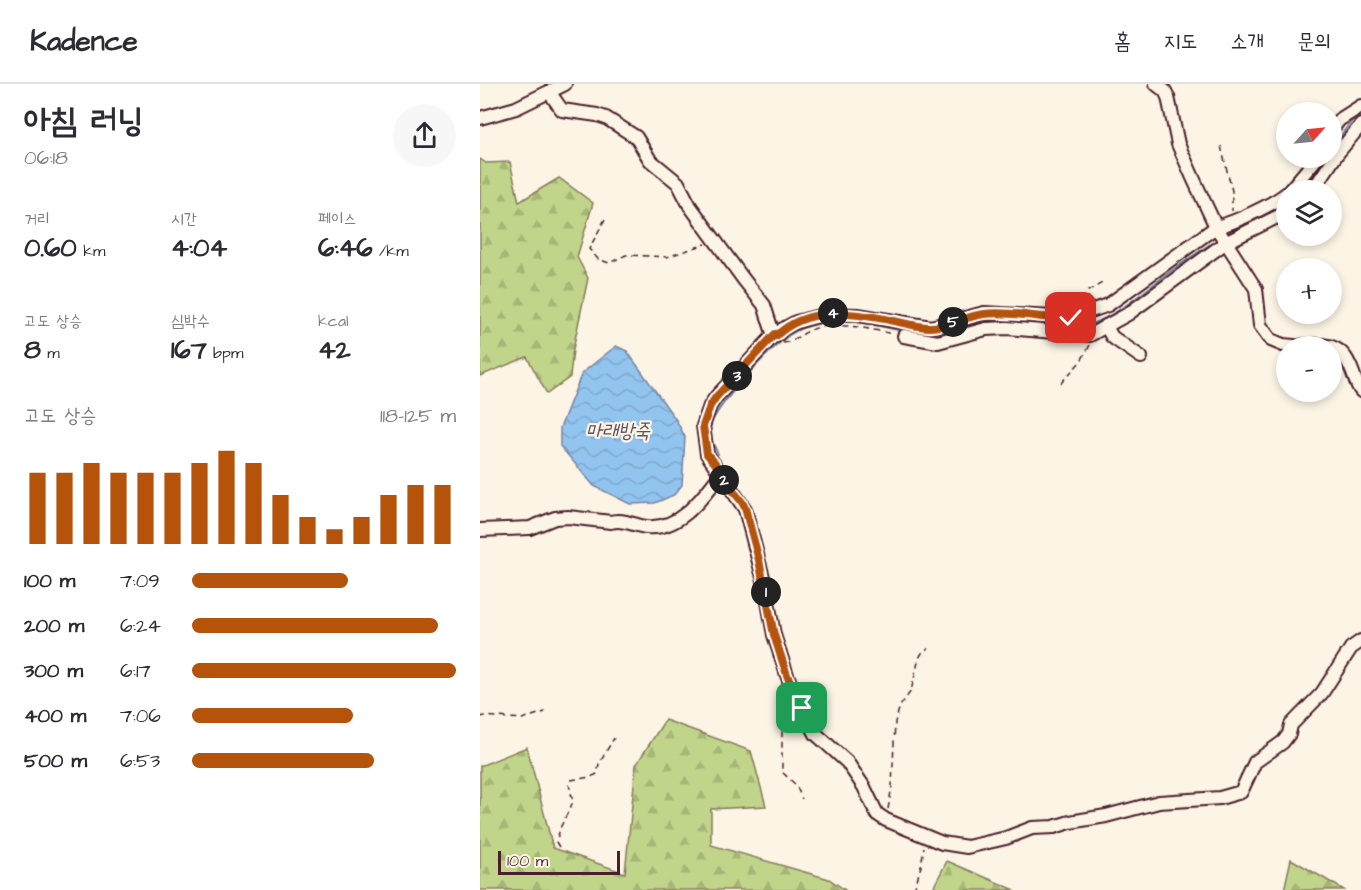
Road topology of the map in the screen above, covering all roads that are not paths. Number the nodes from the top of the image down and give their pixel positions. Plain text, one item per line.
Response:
1 (565, 84) edge
2 (1156, 84) edge
3 (550, 93) junction
4 (1361, 106) edge
5 (480, 118) edge
6 (1342, 118) edge
7 (1342, 128) edge
8 (1358, 128) edge
9 (1309, 168) edge
10 (1299, 180) edge
11 (1320, 180) edge
12 (1276, 200) edge
13 (1276, 218) edge
14 (1216, 227) junction
15 (1225, 243) junction
16 (1077, 316) junction
17 (1105, 327) junction
18 (903, 336) road end
19 (778, 338) junction
20 (1276, 342) edge
21 (1342, 353) edge
22 (1141, 357) dead end
23 (1361, 391) edge
24 (720, 475) junction
25 (480, 530) edge
26 (1361, 641) edge

1 - 3 street
2 - 14 street
3 - 5 street
3 - 19 street
4 - 6 street
7 - 8 street
8 - 11 street
9 - 10 street
12 - 14 street
13 - 15 street
14 - 15 street
14 - 16 street
15 - 17 street
15 - 20 street
16 - 17 street
16 - 19 street
17 - 18 street
17 - 22 street
19 - 24 street
21 - 23 street
24 - 25 street
24 - 26 street

